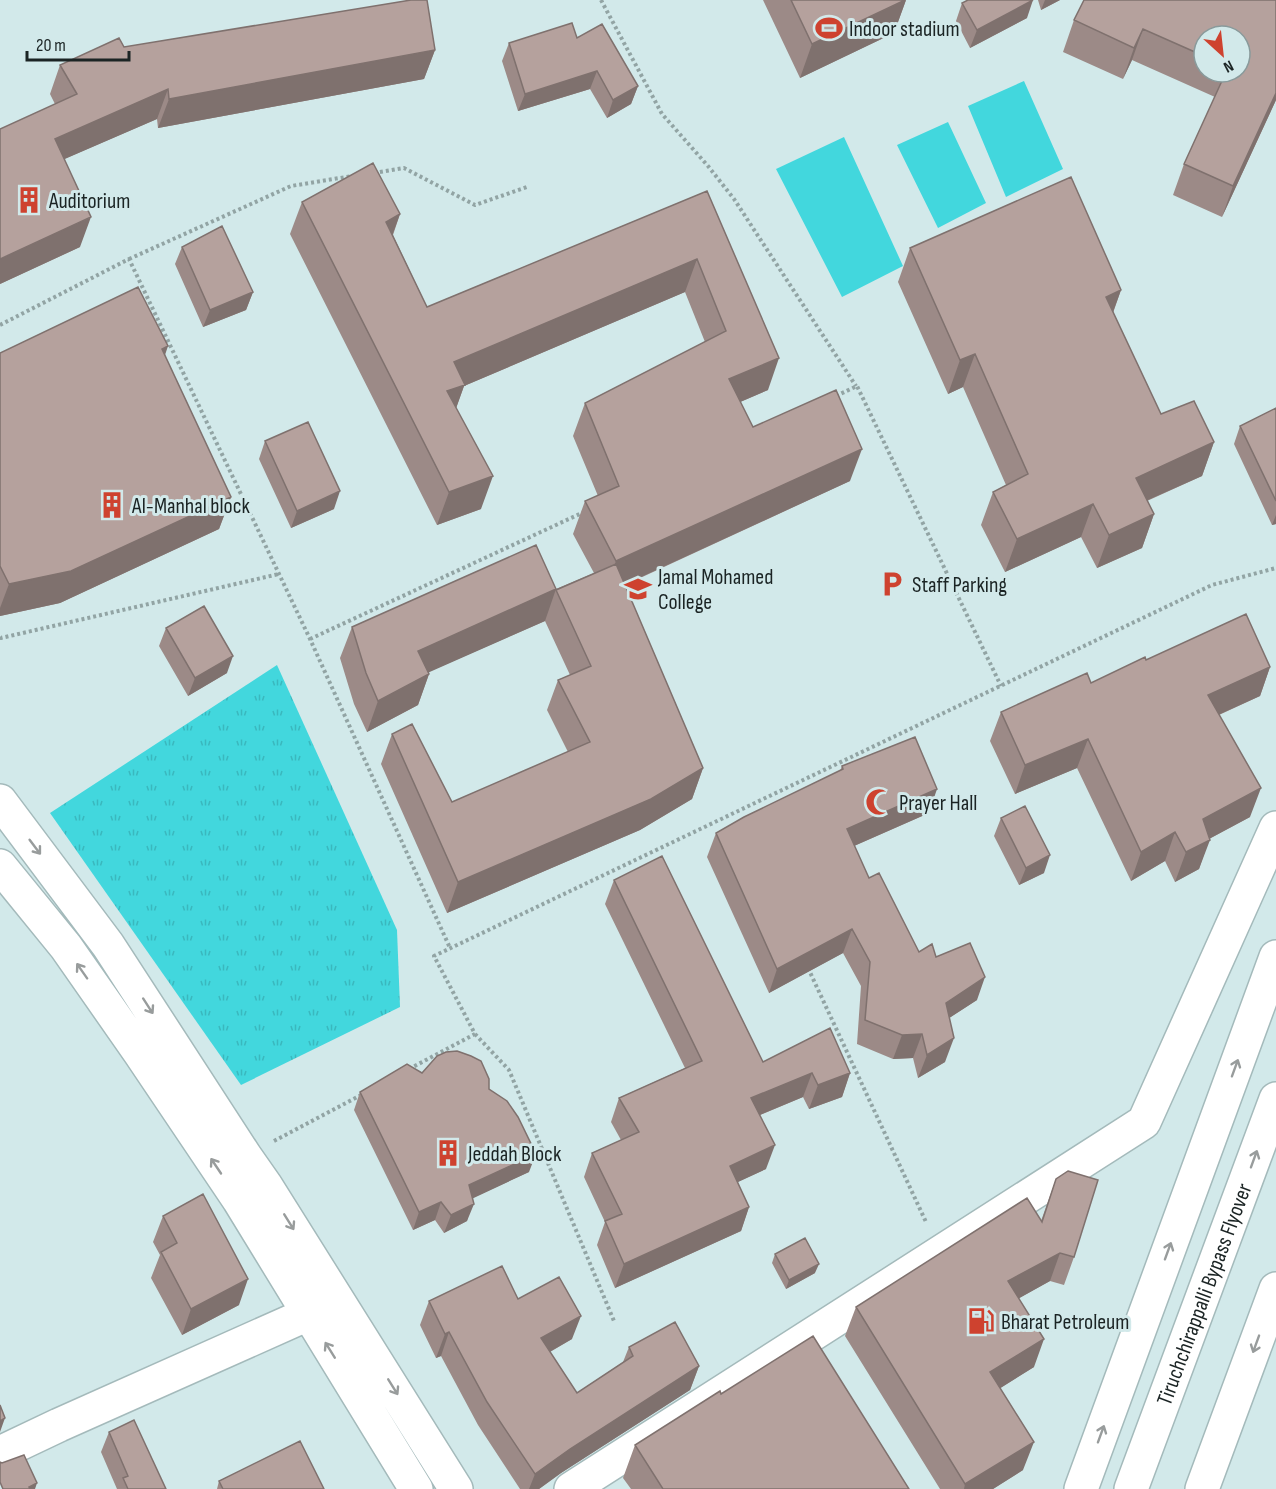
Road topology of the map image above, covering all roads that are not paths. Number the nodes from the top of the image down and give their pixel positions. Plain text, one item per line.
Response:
1 (0, 801) edge
2 (1276, 828) edge
3 (0, 866) edge
4 (1276, 957) edge
5 (1276, 1099) edge
6 (253, 1193) junction
7 (1276, 1289) edge
8 (308, 1314) junction
9 (0, 1453) edge
10 (416, 1489) edge
11 (456, 1489) edge
12 (572, 1489) edge
13 (1081, 1489) edge
14 (1131, 1489) edge
15 (1202, 1489) edge

1 -> 6 main road
2 - 12 main road
6 -> 3 main road
13 -> 4 main road
14 -> 5 main road, Tiruchchirappalli Bypass Flyover
6 - 8 main road
6 -> 11 main road
7 -> 15 main road
8 - 9 main road
10 -> 8 main road

